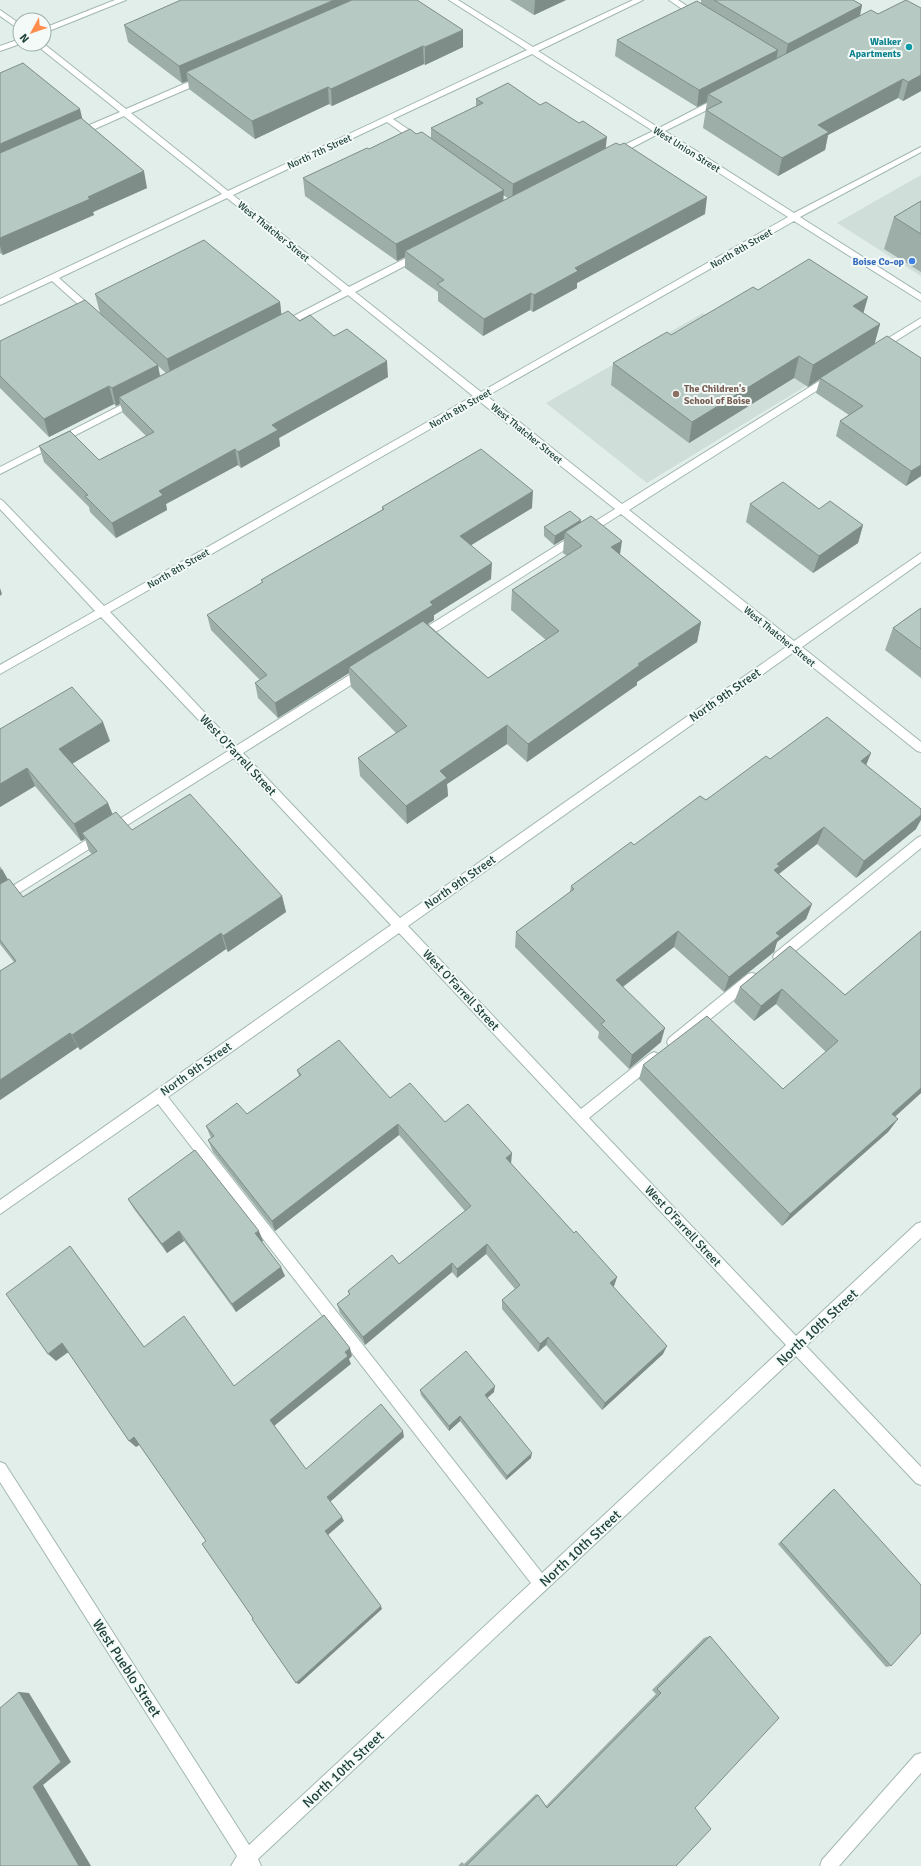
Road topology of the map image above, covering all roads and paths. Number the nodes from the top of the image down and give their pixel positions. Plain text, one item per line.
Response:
1 (122, 0) edge
2 (453, 0) edge
3 (639, 0) edge
4 (673, 0) edge
5 (0, 12) edge
6 (704, 19) edge
7 (12, 22) edge
8 (52, 29) edge
9 (12, 44) edge
10 (0, 49) edge
11 (532, 50) junction
12 (49, 52) edge
13 (214, 74) edge
14 (730, 94) edge
15 (126, 113) junction
16 (387, 119) junction
17 (659, 131) junction
18 (69, 137) edge
19 (426, 146) edge
20 (921, 149) edge
21 (610, 156) edge
22 (228, 194) junction
23 (794, 217) junction
24 (430, 249) edge
25 (53, 277) junction
26 (349, 291) junction
27 (921, 298) edge
28 (0, 302) edge
29 (100, 320) edge
30 (921, 321) edge
31 (276, 328) edge
32 (868, 354) edge
33 (841, 372) edge
34 (480, 396) junction
35 (142, 398) edge
36 (0, 471) edge
37 (0, 503) edge
38 (622, 510) junction
39 (921, 557) edge
40 (103, 611) junction
41 (411, 641) edge
42 (794, 647) junction
43 (371, 666) edge
44 (0, 670) edge
45 (921, 748) edge
46 (235, 752) junction
47 (921, 841) edge
48 (0, 900) edge
49 (400, 926) junction
50 (159, 1095) junction
51 (580, 1117) junction
52 (0, 1208) edge
53 (921, 1229) edge
54 (796, 1347) junction
55 (0, 1469) edge
56 (921, 1478) edge
57 (541, 1584) junction
58 (921, 1762) edge
59 (247, 1863) edge
60 (828, 1866) edge

1 - 8 street
2 - 11 street, West Union Street
3 - 11 street, North 7th Street
4 - 6 street
5 - 7 street
9 - 10 street
11 - 16 street, North 7th Street
11 - 17 street, West Union Street
12 - 15 street, West Thatcher Street
13 - 15 street
14 - 17 street
15 - 18 street
15 - 22 street, West Thatcher Street
16 - 19 street
16 - 22 street, North 7th Street
17 - 21 street
17 - 23 street, West Union Street
20 - 23 street, North 8th Street
22 - 25 street, North 7th Street
22 - 26 street, West Thatcher Street
23 - 27 street, West Union Street
23 - 34 street, North 8th Street
24 - 26 street
25 - 28 street, North 7th Street
25 - 29 street
26 - 31 street
26 - 34 street, West Thatcher Street
30 - 32 street
33 - 38 street
34 - 38 street, West Thatcher Street
34 - 40 street, North 8th Street
35 - 36 street
37 - 40 street, West O'Farrell Street
38 - 41 street
38 - 42 street, West Thatcher Street
39 - 42 street, North 9th Street
40 - 44 street, North 8th Street
40 - 46 street, West O'Farrell Street
42 - 45 street, West Thatcher Street
42 - 49 street, North 9th Street
43 - 46 street
46 - 48 street
46 - 49 street, West O'Farrell Street
47 - 51 street
49 - 50 street, North 9th Street
49 - 51 street, West O'Farrell Street
50 - 52 street, North 9th Street
50 - 57 street
51 - 54 street, West O'Farrell Street
53 - 54 street, North 10th Street
54 - 56 street, West O'Farrell Street
54 - 57 street, North 10th Street
55 - 59 street, West Pueblo Street
57 - 59 street, North 10th Street
58 - 60 street

